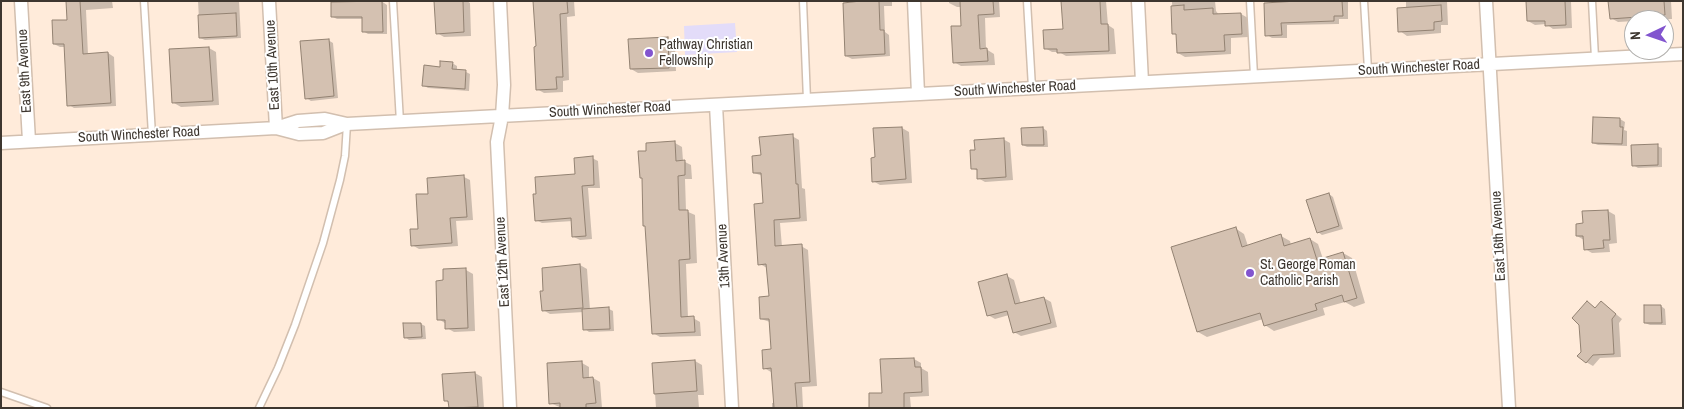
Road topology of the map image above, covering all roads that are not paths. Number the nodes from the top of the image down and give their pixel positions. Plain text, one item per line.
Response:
1 (21, 1) edge
2 (144, 1) edge
3 (269, 1) edge
4 (393, 1) edge
5 (500, 1) edge
6 (803, 1) edge
7 (914, 1) edge
8 (1027, 1) edge
9 (1138, 1) edge
10 (1250, 1) edge
11 (1364, 1) edge
12 (1486, 1) edge
13 (1592, 1) edge
14 (1683, 54) edge
15 (1595, 58) junction
16 (1490, 64) junction
17 (1368, 70) junction
18 (1254, 76) junction
19 (1142, 82) junction
20 (1032, 88) junction
21 (918, 94) junction
22 (807, 100) junction
23 (716, 105) junction
24 (502, 116) junction
25 (400, 122) junction
26 (346, 124) junction
27 (276, 128) junction
28 (152, 135) junction
29 (29, 141) junction
30 (1, 143) edge
31 (1, 392) edge
32 (47, 408) edge
33 (259, 408) edge
34 (510, 408) edge
35 (732, 408) edge
36 (1509, 408) edge

1 - 29 street, East 9th Avenue
2 - 28 lane
3 - 27 street, East 10th Avenue
4 - 25 lane
5 - 24 street, East 12th Avenue
6 - 22 lane
7 - 21 street
8 - 20 lane
9 - 19 street
10 - 18 lane
11 - 17 lane
12 - 16 street, East 16th Avenue
13 - 15 lane
14 - 15 street, South Winchester Road
15 - 16 street, South Winchester Road
16 - 17 street, South Winchester Road
16 - 36 street, East 16th Avenue
17 - 18 street, South Winchester Road
18 - 19 street, South Winchester Road
19 - 20 street, South Winchester Road
20 - 21 street, South Winchester Road
21 - 22 street, South Winchester Road
22 - 23 street, South Winchester Road
23 - 24 street, South Winchester Road
23 - 35 street, 13th Avenue
24 - 25 street, South Winchester Road
24 - 34 street, East 12th Avenue
25 - 26 street, South Winchester Road
26 - 27 street, South Winchester Road
26 - 33 lane
27 - 28 street, South Winchester Road
28 - 29 street, South Winchester Road
29 - 30 street, South Winchester Road
31 - 32 lane

